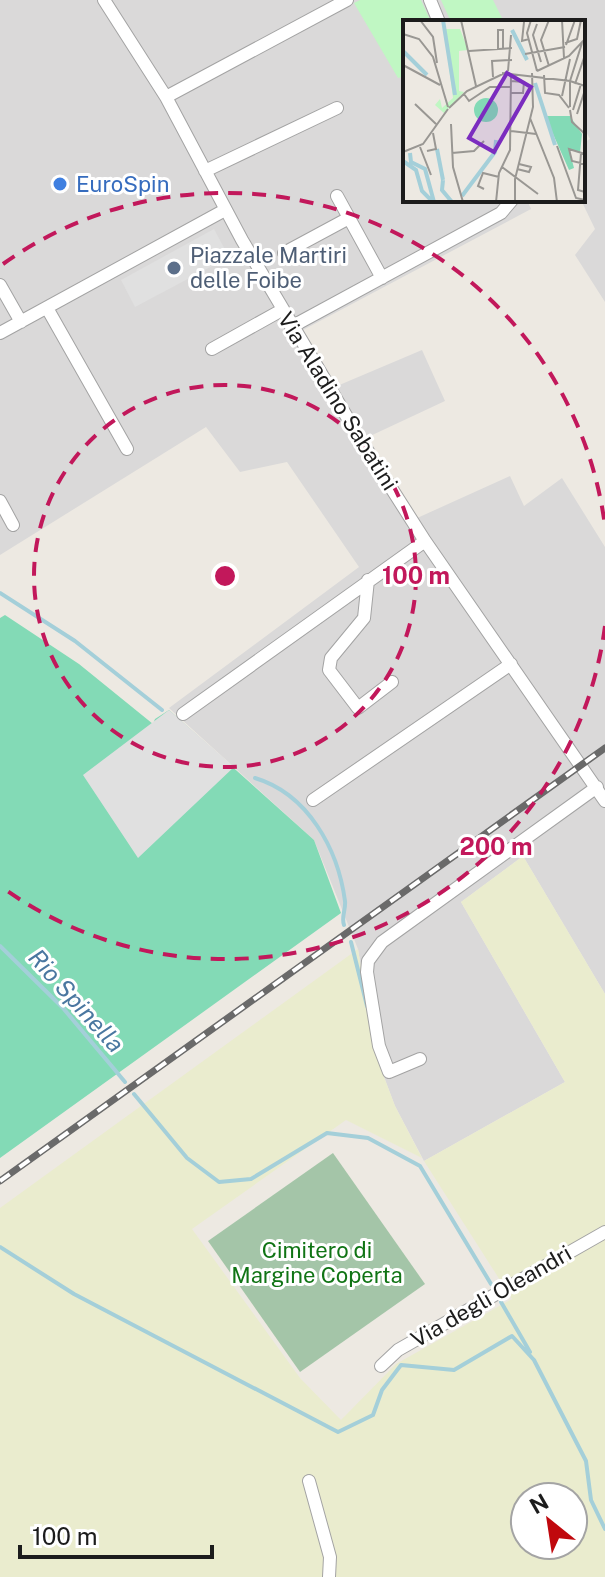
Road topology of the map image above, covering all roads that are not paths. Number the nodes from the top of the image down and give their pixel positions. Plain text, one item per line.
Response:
1 (104, 0) edge
2 (347, 0) edge
3 (430, 0) edge
4 (438, 20) edge
5 (166, 97) junction
6 (337, 108) dead end
7 (205, 171) junction
8 (337, 196) dead end
9 (510, 202) edge
10 (225, 210) junction
11 (349, 218) junction
12 (284, 253) dead end
13 (382, 278) junction
14 (0, 285) edge
15 (47, 308) junction
16 (282, 310) junction
17 (21, 322) junction
18 (291, 327) junction
19 (0, 333) edge
20 (212, 349) dead end
21 (127, 449) dead end
22 (0, 501) edge
23 (13, 525) dead end
24 (425, 541) junction
25 (368, 580) junction
26 (511, 664) junction
27 (392, 682) dead end
28 (183, 714) dead end
29 (597, 787) junction
30 (313, 800) dead end
31 (605, 801) edge
32 (420, 1059) dead end
33 (605, 1232) edge
34 (381, 1366) dead end
35 (309, 1481) dead end
36 (329, 1577) edge

1 - 5 street, Via Aladino Sabatini
2 - 5 street
3 - 4 street
5 - 7 street, Via Aladino Sabatini
6 - 7 street
7 - 10 street, Via Aladino Sabatini
8 - 11 street
9 - 13 street
10 - 15 street
10 - 16 street, Via Aladino Sabatini
11 - 12 street
11 - 13 street
13 - 18 street
14 - 17 street
15 - 17 street
15 - 21 street
16 - 18 street, Via Aladino Sabatini
16 - 20 street
17 - 19 street
18 - 24 street, Via Aladino Sabatini
22 - 23 street
24 - 25 street
24 - 26 street, Via Aladino Sabatini
25 - 27 street
25 - 28 street
26 - 29 street, Via Aladino Sabatini
26 - 30 street
29 - 31 street, Via Aladino Sabatini
29 - 32 street
33 - 34 street, Via degli Oleandri
35 - 36 street

